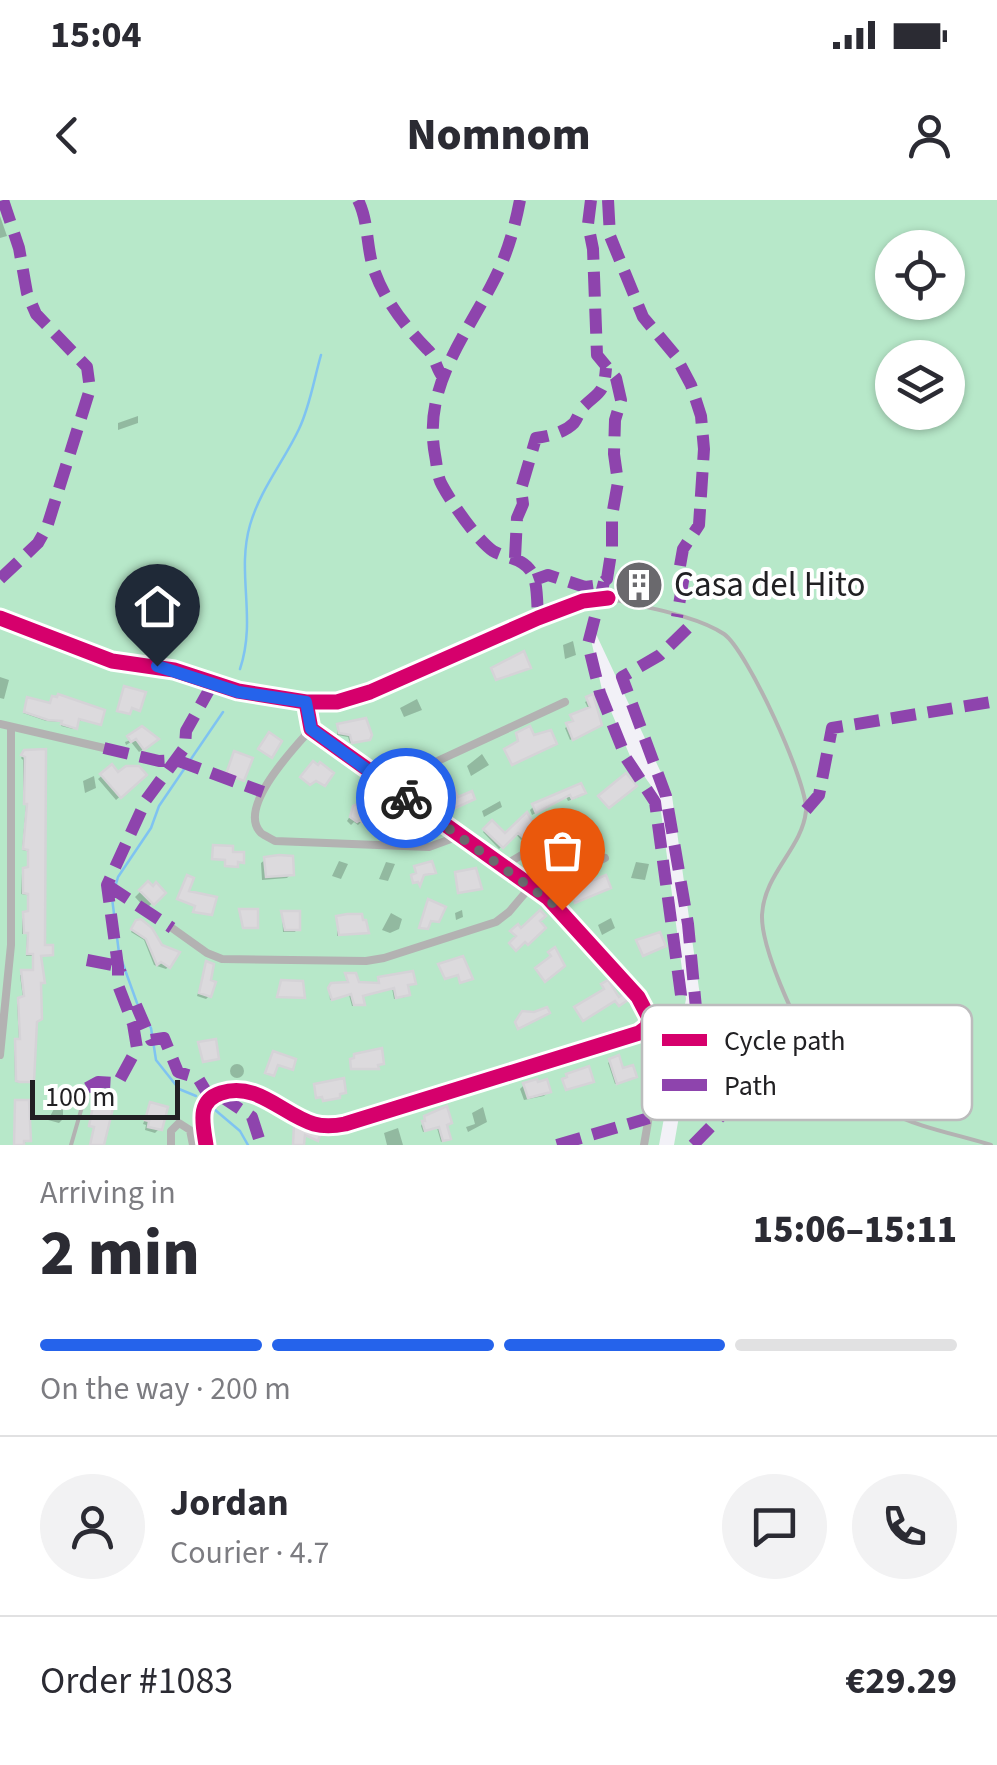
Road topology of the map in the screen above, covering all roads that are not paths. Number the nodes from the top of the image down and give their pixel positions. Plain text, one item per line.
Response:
1 (608, 598) joint
2 (0, 618) edge
3 (306, 702) junction
4 (565, 702) dead end
5 (0, 724) edge
6 (11, 727) junction
7 (311, 729) junction
8 (104, 748) dead end
9 (394, 790) junction
10 (564, 830) dead end
11 (459, 836) junction
12 (605, 858) dead end
13 (502, 866) junction
14 (535, 888) junction
15 (172, 928) dead end
16 (644, 1005) edge
17 (791, 1005) edge
18 (642, 1030) edge
19 (0, 1055) edge
20 (84, 1100) dead end
21 (648, 1120) edge
22 (913, 1120) edge
23 (72, 1145) edge
24 (171, 1145) edge
25 (193, 1145) edge
26 (206, 1145) edge
27 (644, 1145) edge
28 (991, 1145) edge

1 - 3 street
1 - 17 lane
2 - 3 street
3 - 7 street
4 - 9 street
5 - 6 street
6 - 8 street
6 - 19 street
7 - 9 street
7 - 11 street
9 - 11 street
10 - 13 street
11 - 13 street
12 - 14 street
13 - 14 street
14 - 15 street
14 - 16 street
18 - 26 street
20 - 23 lane
21 - 27 street
22 - 28 lane
24 - 25 street

